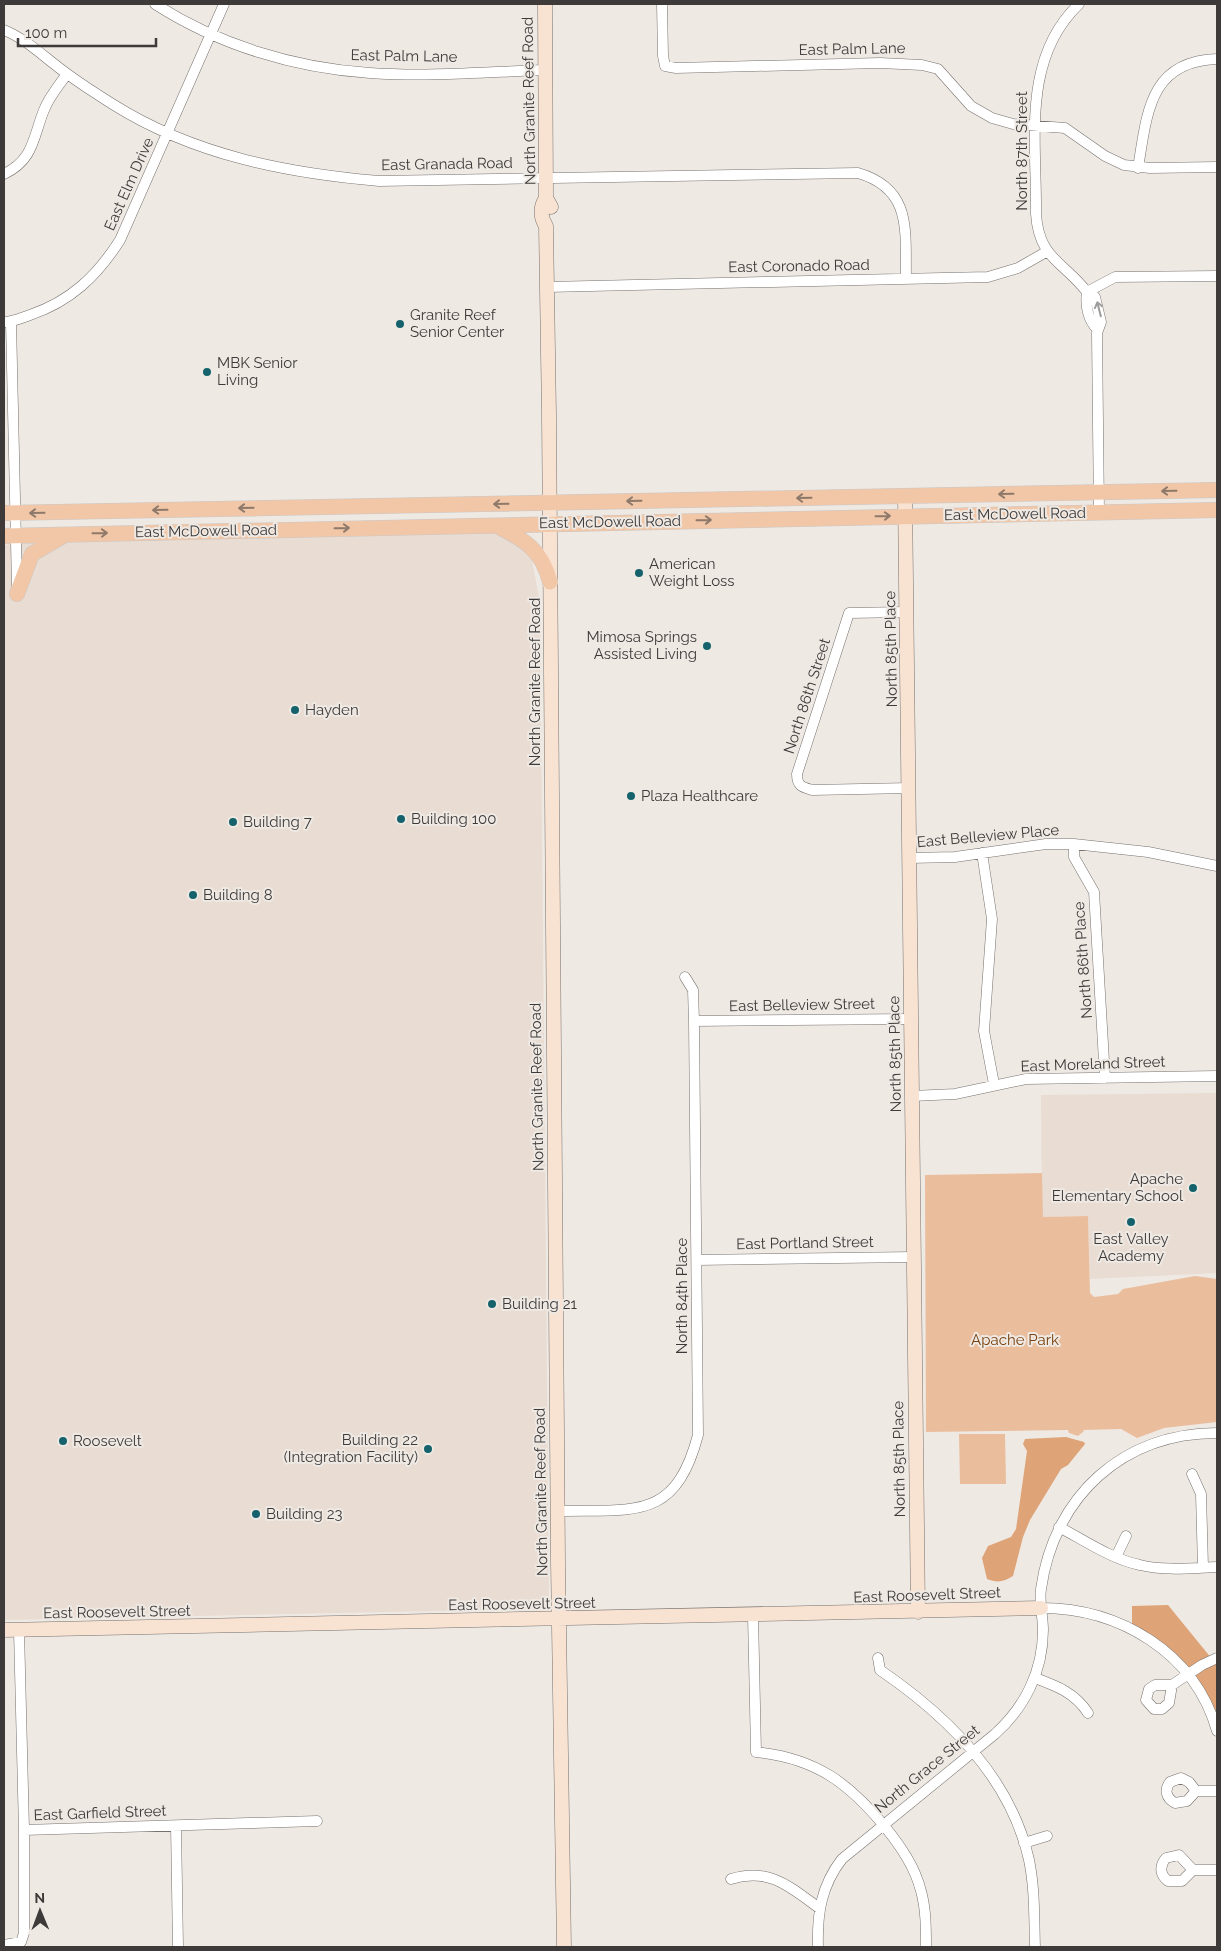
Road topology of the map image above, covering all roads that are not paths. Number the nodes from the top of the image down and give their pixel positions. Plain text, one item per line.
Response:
1 (155, 4) edge
2 (224, 4) edge
3 (544, 4) edge
4 (662, 4) edge
5 (1079, 4) edge
6 (4, 30) edge
7 (210, 34) junction
8 (1217, 59) edge
9 (545, 70) junction
10 (67, 74) junction
11 (1036, 124) junction
12 (168, 133) junction
13 (1217, 167) edge
14 (1138, 168) junction
15 (4, 174) edge
16 (546, 179) junction
17 (1046, 252) junction
18 (1217, 276) edge
19 (906, 279) junction
20 (547, 287) junction
21 (1087, 292) junction
22 (7, 322) edge
23 (1217, 490) edge
24 (1099, 492) junction
25 (905, 496) junction
26 (780, 499) junction
27 (550, 503) junction
28 (293, 508) junction
29 (1217, 510) edge
30 (1099, 512) junction
31 (10, 513) edge
32 (905, 516) junction
33 (781, 518) junction
34 (550, 523) junction
35 (493, 524) junction
36 (294, 529) junction
37 (68, 534) junction
38 (10, 535) edge
39 (550, 582) junction
40 (17, 594) joint
41 (906, 612) junction
42 (910, 788) junction
43 (1074, 844) junction
44 (982, 853) junction
45 (910, 858) junction
46 (1217, 866) edge
47 (685, 977) dead end
48 (911, 1019) junction
49 (694, 1021) junction
50 (1217, 1076) edge
51 (1105, 1078) junction
52 (994, 1084) junction
53 (912, 1096) junction
54 (914, 1257) junction
55 (697, 1260) junction
56 (1217, 1433) edge
57 (1192, 1474) dead end
58 (558, 1511) junction
59 (1059, 1527) junction
60 (1126, 1536) dead end
61 (1116, 1557) junction
62 (1203, 1567) junction
63 (1217, 1567) edge
64 (1042, 1608) junction
65 (918, 1612) junction
66 (753, 1615) junction
67 (560, 1619) junction
68 (4, 1630) edge
69 (19, 1630) junction
70 (878, 1658) dead end
71 (1217, 1658) edge
72 (1189, 1674) junction
73 (1035, 1678) junction
74 (1172, 1685) dead end
75 (1088, 1712) dead end
76 (1217, 1731) edge
77 (972, 1752) junction
78 (1196, 1791) dead end
79 (1217, 1791) edge
80 (317, 1821) dead end
81 (882, 1824) junction
82 (176, 1826) junction
83 (24, 1830) junction
84 (1048, 1836) dead end
85 (1024, 1843) junction
86 (1193, 1870) dead end
87 (1217, 1870) edge
88 (731, 1879) dead end
89 (819, 1908) junction
90 (4, 1945) edge
91 (178, 1947) edge
92 (564, 1947) edge
93 (818, 1947) edge
94 (926, 1947) edge
95 (1035, 1947) edge

1 - 7 street, East Palm Lane
2 - 7 street, East Elm Drive
3 - 9 street, North Granite Reef Road
4 - 11 street, East Palm Lane
5 - 11 street, North 87th Street
6 - 10 street, East Granada Road
7 - 9 street, East Palm Lane
7 - 12 street, East Elm Drive
8 - 14 street
9 - 16 street, North Granite Reef Road
10 - 12 street, East Granada Road
10 - 15 street
11 - 14 street, East Palm Lane
11 - 17 street, North 87th Street
12 - 16 street, East Granada Road
12 - 22 street, East Elm Drive
13 - 14 street, East Palm Lane
16 - 19 street, East Granada Road
16 - 20 street, North Granite Reef Road
17 - 19 street, East Coronado Road
17 - 21 street, North 87th Street
18 - 21 street
19 - 20 street, East Coronado Road
20 - 27 street, North Granite Reef Road
21 - 24 street, North 87th Street
22 - 31 street
23 -> 24 main road, East McDowell Road
24 -> 25 main road, East McDowell Road
24 - 30 street, North 87th Street
25 -> 26 main road, East McDowell Road
25 - 32 street, North 85th Place
26 -> 27 main road, East McDowell Road
26 - 33 main road
27 -> 28 main road, East McDowell Road
27 - 34 street, North Granite Reef Road
28 -> 31 main road, East McDowell Road
28 - 36 main road
29 - 30 main road, East McDowell Road
30 - 32 main road, East McDowell Road
31 - 38 street
33 -> 32 main road, East McDowell Road
32 - 41 street, North 85th Place
34 -> 33 main road, East McDowell Road
34 - 35 main road, East McDowell Road
34 - 39 street, North Granite Reef Road
36 -> 35 main road, East McDowell Road
35 - 39 main road
37 -> 36 main road, East McDowell Road
37 - 38 main road, East McDowell Road
37 - 40 main road
38 - 40 street
39 - 58 street, North Granite Reef Road
41 - 42 street, North 85th Place
41 - 42 street, North 86th Street
42 - 45 street, North 85th Place
43 - 44 street, East Belleview Place
43 - 46 street, East Belleview Place
43 - 51 street, North 86th Place
44 - 45 street, East Belleview Place
44 - 52 street
45 - 48 street, North 85th Place
47 - 49 street, North 84th Place
48 - 49 street, East Belleview Street
48 - 53 street, North 85th Place
49 - 55 street, North 84th Place
50 - 51 street, East Moreland Street
51 - 52 street, East Moreland Street
52 - 53 street, East Moreland Street
53 - 54 street, North 85th Place
54 - 55 street, East Portland Street
54 - 65 street, North 85th Place
55 - 58 street, North 84th Place
56 - 59 street, North Grace Street
57 - 62 street
58 - 67 street, North Granite Reef Road
59 - 61 street
59 - 64 street, North Grace Street
60 - 61 street
61 - 62 street
62 - 63 street
64 - 65 street, East Roosevelt Street
64 - 72 street
64 - 73 street, North Grace Street
65 - 66 street, East Roosevelt Street
66 - 67 street, East Roosevelt Street
66 - 81 street
67 - 69 street, East Roosevelt Street
67 - 92 street, North Granite Reef Road
68 - 69 street, East Roosevelt Street
69 - 83 street
70 - 77 street
71 - 72 street
72 - 74 street
72 - 76 street
73 - 75 street
73 - 77 street, North Grace Street
77 - 81 street, North Grace Street
77 - 85 street
78 - 79 street
80 - 82 street, East Garfield Street
81 - 89 street, North Grace Street
81 - 94 street
82 - 83 street, East Garfield Street
82 - 91 street, East Garfield Street
83 - 90 street
84 - 85 street
85 - 95 street
86 - 87 street
88 - 89 street
89 - 93 street, North Grace Street

